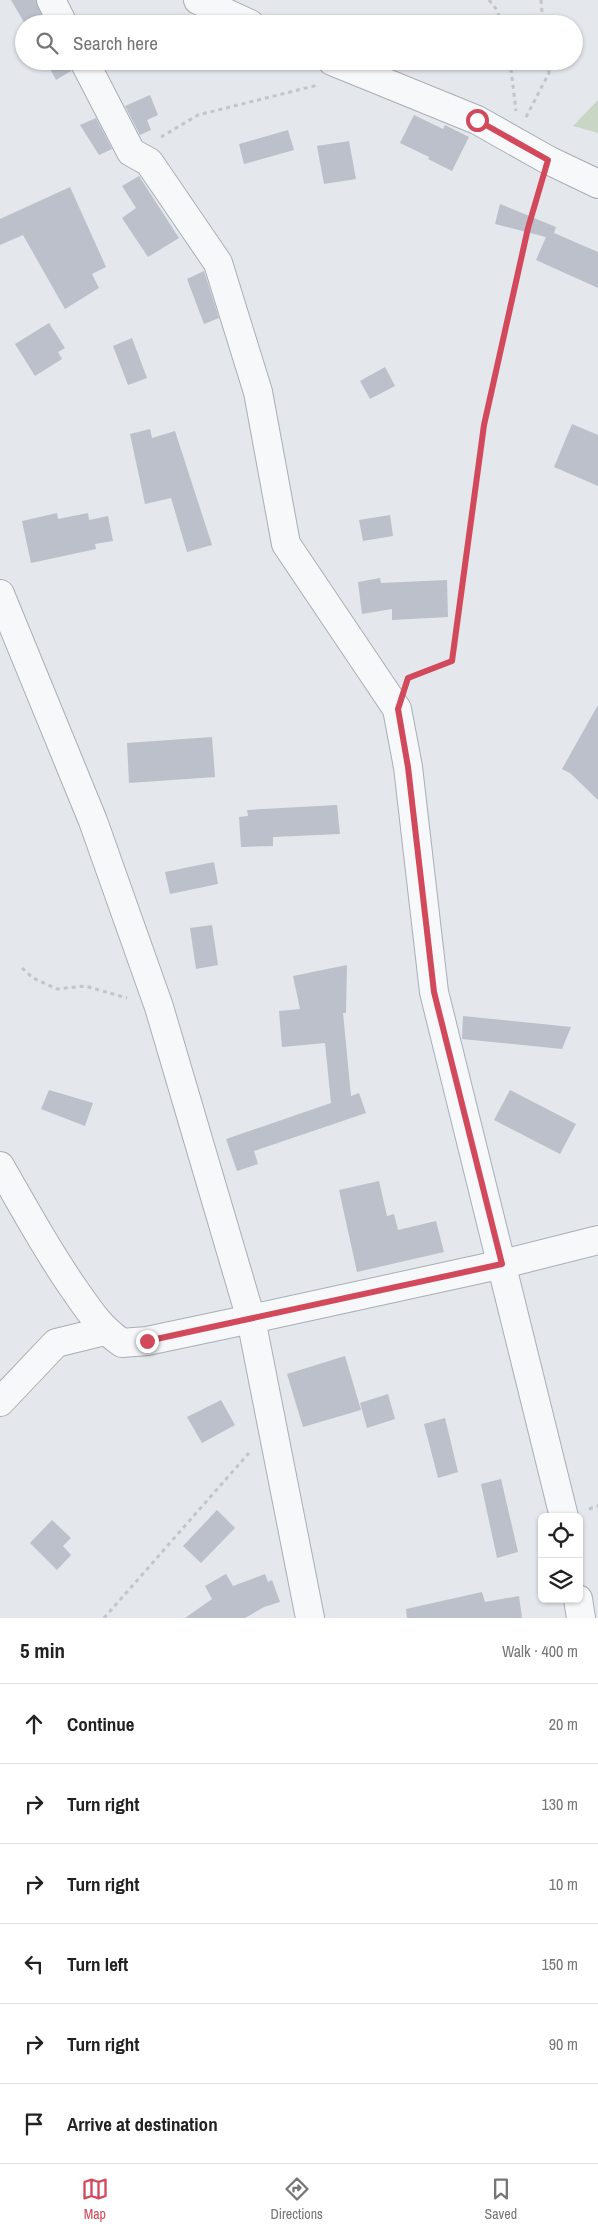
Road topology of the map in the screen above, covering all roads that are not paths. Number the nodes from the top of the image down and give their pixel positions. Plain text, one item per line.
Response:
1 (51, 0) edge
2 (198, 0) edge
3 (59, 15) edge
4 (230, 15) edge
5 (89, 70) edge
6 (351, 70) edge
7 (598, 184) edge
8 (0, 594) edge
9 (0, 1166) edge
10 (598, 1240) edge
11 (502, 1264) junction
12 (251, 1319) junction
13 (105, 1331) junction
14 (0, 1402) edge
15 (563, 1513) edge
16 (579, 1603) edge
17 (310, 1618) edge
18 (581, 1618) edge

1 - 3 street
2 - 4 street
5 - 11 street
6 - 7 street
8 - 12 street
9 - 13 street
10 - 11 street
11 - 12 street
11 - 15 street
12 - 13 street
12 - 17 street
13 - 14 street
16 - 18 street

